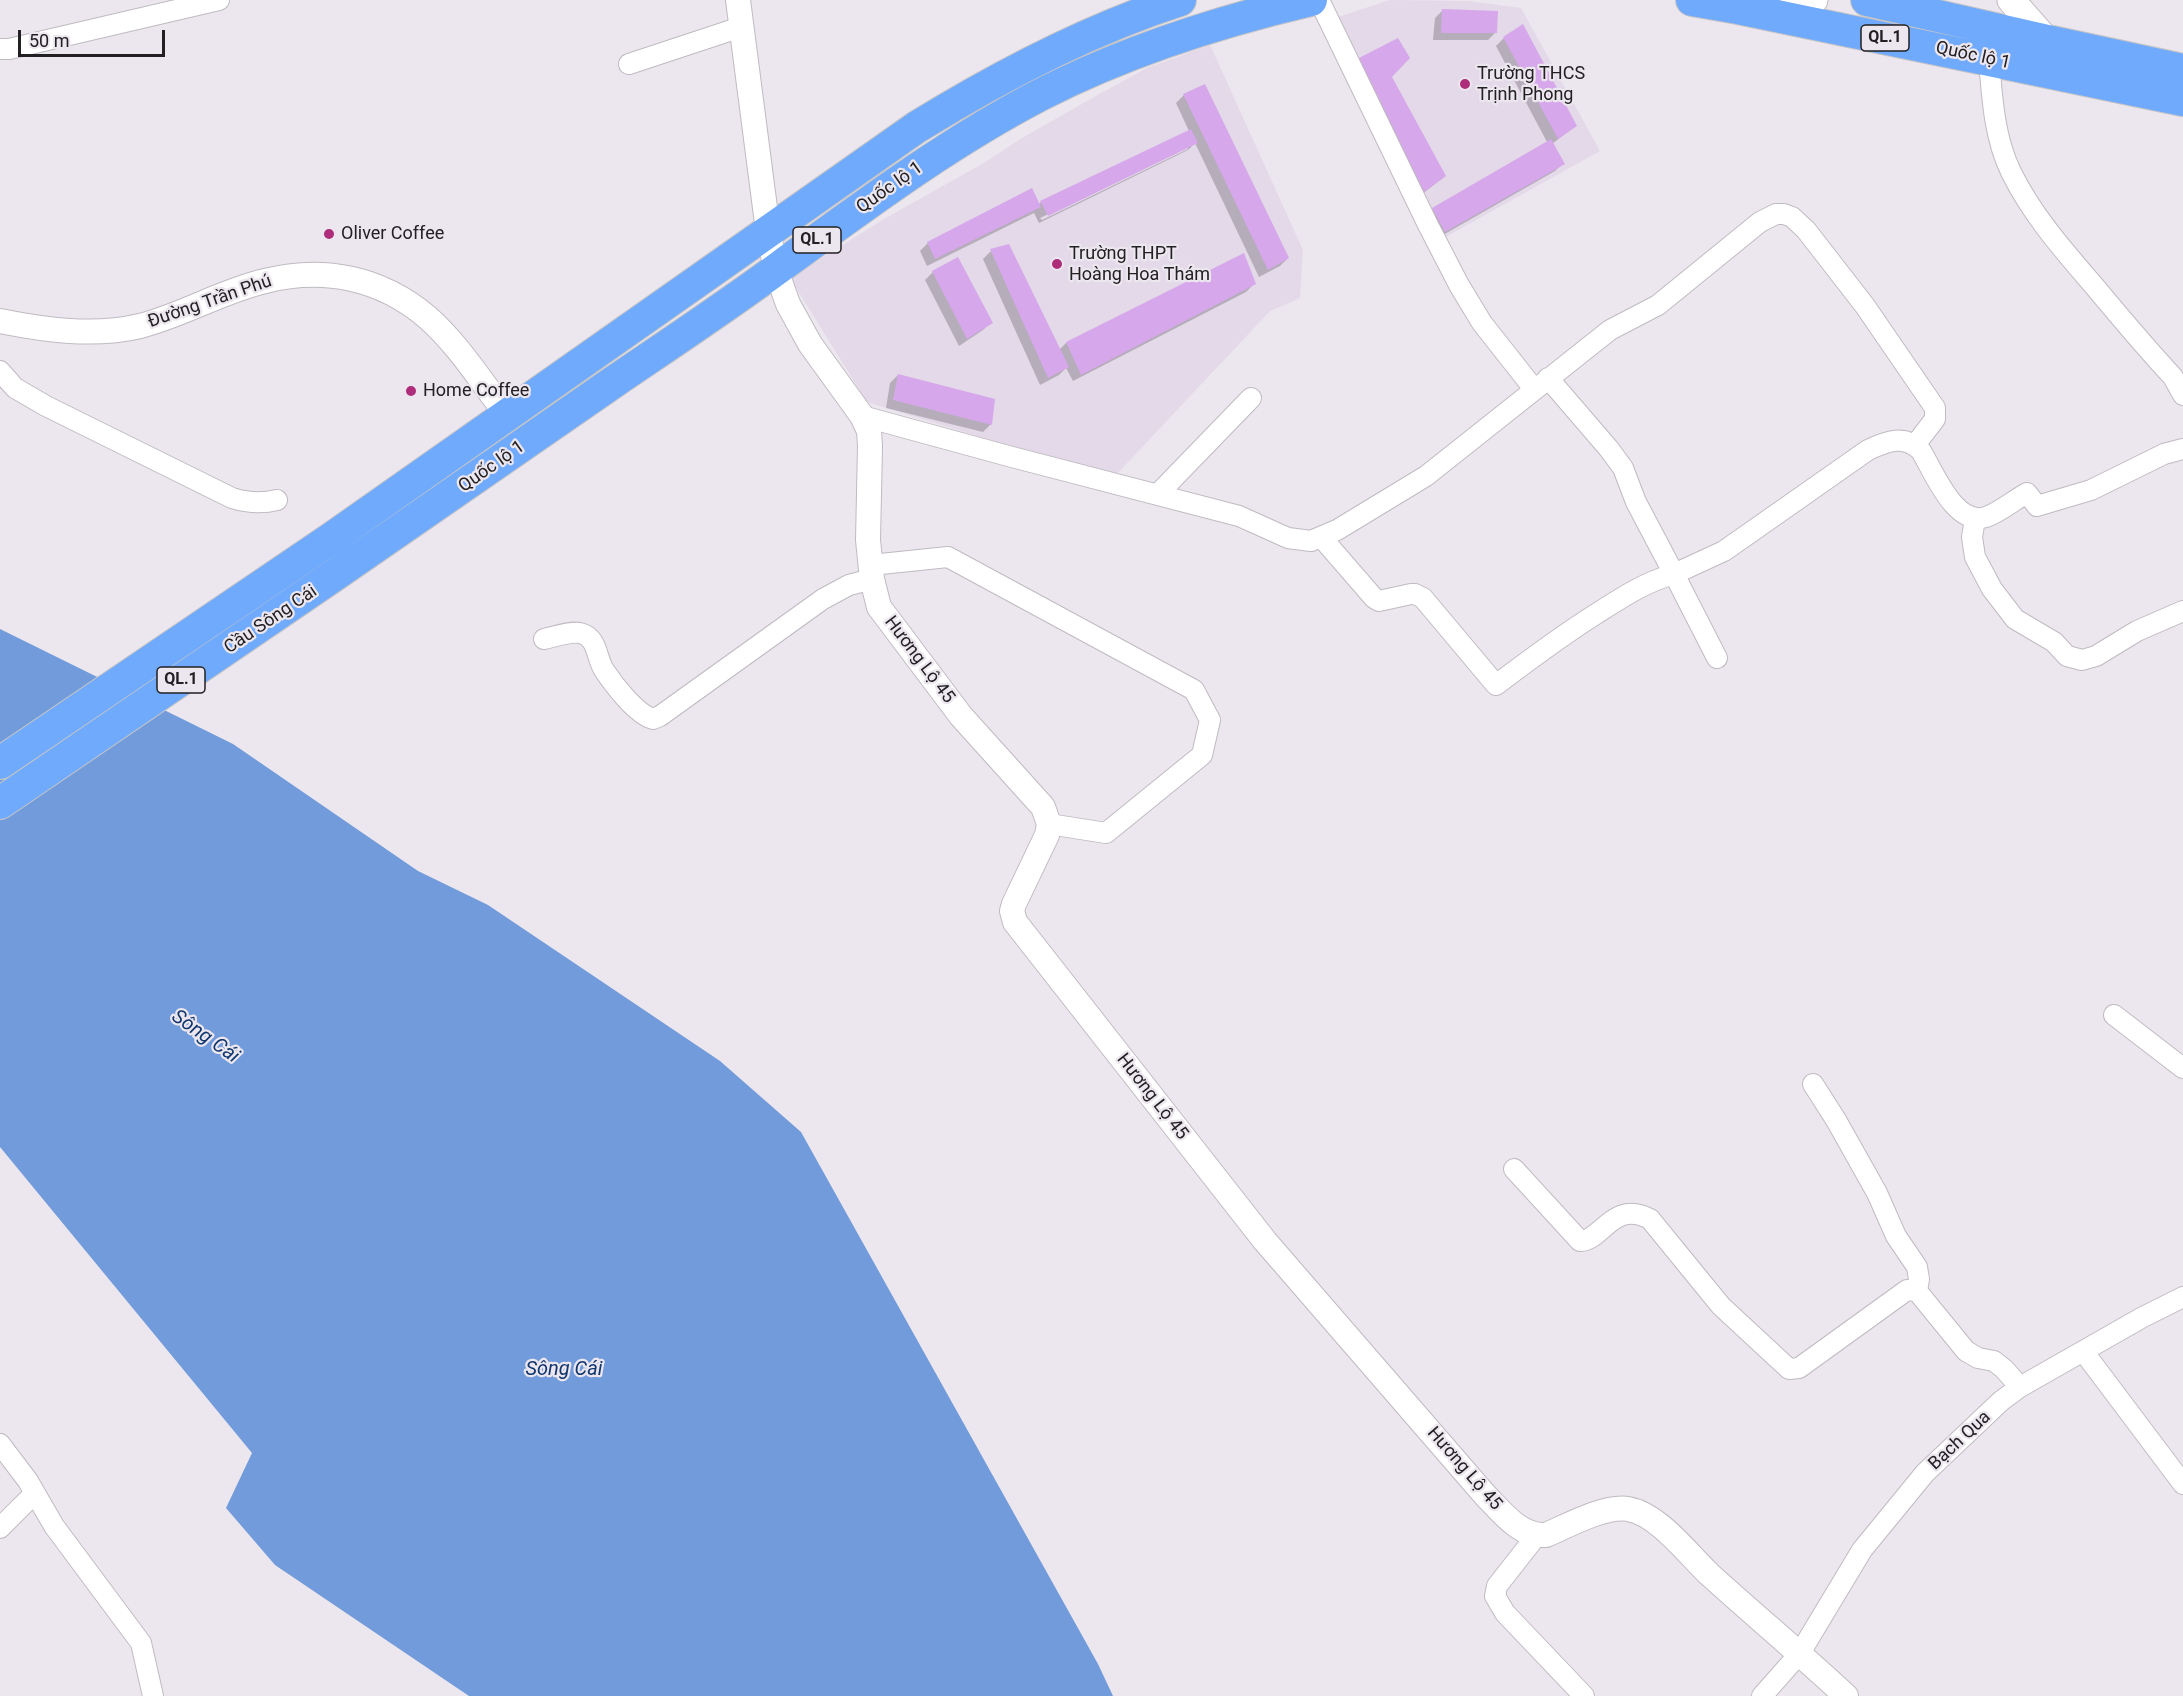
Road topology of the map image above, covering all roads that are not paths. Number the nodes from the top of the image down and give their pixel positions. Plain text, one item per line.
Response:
1 (219, 0) edge
2 (738, 0) edge
3 (1180, 0) edge
4 (1311, 0) edge
5 (1319, 0) edge
6 (1692, 0) edge
7 (1814, 0) edge
8 (1867, 0) edge
9 (2011, 0) edge
10 (171, 6) edge
11 (1779, 16) junction
12 (741, 27) junction
13 (2048, 41) junction
14 (0, 49) edge
15 (1989, 59) junction
16 (629, 64) dead end
17 (2183, 70) edge
18 (2077, 78) junction
19 (2183, 100) edge
20 (768, 231) junction
21 (776, 270) junction
22 (0, 321) edge
23 (0, 371) edge
24 (1541, 384) junction
25 (2183, 395) edge
26 (1251, 398) dead end
27 (508, 416) junction
28 (862, 416) junction
29 (1915, 445) junction
30 (2183, 449) edge
31 (1158, 495) junction
32 (277, 500) dead end
33 (1975, 519) junction
34 (332, 538) joint
35 (1322, 538) junction
36 (363, 557) joint
37 (871, 572) junction
38 (1674, 574) junction
39 (2183, 611) edge
40 (544, 639) dead end
41 (1717, 658) dead end
42 (0, 763) edge
43 (0, 803) edge
44 (1049, 824) junction
45 (2114, 1015) dead end
46 (2183, 1068) edge
47 (1813, 1084) dead end
48 (1514, 1169) dead end
49 (1917, 1291) junction
50 (2183, 1297) edge
51 (2083, 1351) junction
52 (2020, 1387) junction
53 (0, 1444) edge
54 (2183, 1484) edge
55 (35, 1493) junction
56 (0, 1528) edge
57 (1537, 1535) junction
58 (1800, 1653) junction
59 (153, 1696) edge
60 (1584, 1696) edge
61 (1762, 1696) edge
62 (1846, 1696) edge

1 - 10 street
2 - 12 street, Hương Lộ 45
3 - 20 highway, Quốc lộ 1 / QL.1
4 - 21 highway, Quốc lộ 1 / QL.1
5 - 24 street
6 - 11 highway, Quốc lộ 1 / QL.1
7 - 11 main road
8 - 13 highway, Quốc lộ 1 / QL.1
9 - 13 main road
10 - 14 street
11 - 15 highway, Quốc lộ 1 / QL.1
12 - 16 street
12 - 20 street, Hương Lộ 45
13 - 17 highway, Quốc lộ 1 / QL.1
13 - 18 main road
15 - 18 highway, Quốc lộ 1 / QL.1
15 - 25 street
18 - 19 highway, Quốc lộ 1 / QL.1
20 - 21 street, Hương Lộ 45
20 - 27 highway, Quốc lộ 1 / QL.1
21 - 28 street, Hương Lộ 45
21 - 36 highway, Quốc lộ 1 / QL.1
22 - 27 street, Đường Trần Phú
23 - 32 street
24 - 29 street
24 - 35 street
24 - 38 street
26 - 31 street
27 - 34 highway, Quốc lộ 1 / QL.1
28 - 31 street
28 - 37 street, Hương Lộ 45
29 - 33 street
29 - 38 street
30 - 33 street
31 - 35 street
33 - 39 street
34 - 42 highway, Cầu Sông Cái / QL.1
35 - 38 street
36 - 43 highway, Cầu Sông Cái / QL.1
37 - 40 street
37 - 44 street, Hương Lộ 45
37 - 44 street
38 - 41 street
44 - 57 street, Hương Lộ 45
45 - 46 street
47 - 49 street
48 - 49 street
49 - 52 street
50 - 51 street, Bạch Qua
51 - 52 street, Bạch Qua
51 - 54 street
52 - 58 street, Bạch Qua
53 - 55 street
55 - 56 street
55 - 59 street
57 - 58 street
57 - 60 street
58 - 61 street, Bạch Qua
58 - 62 street

